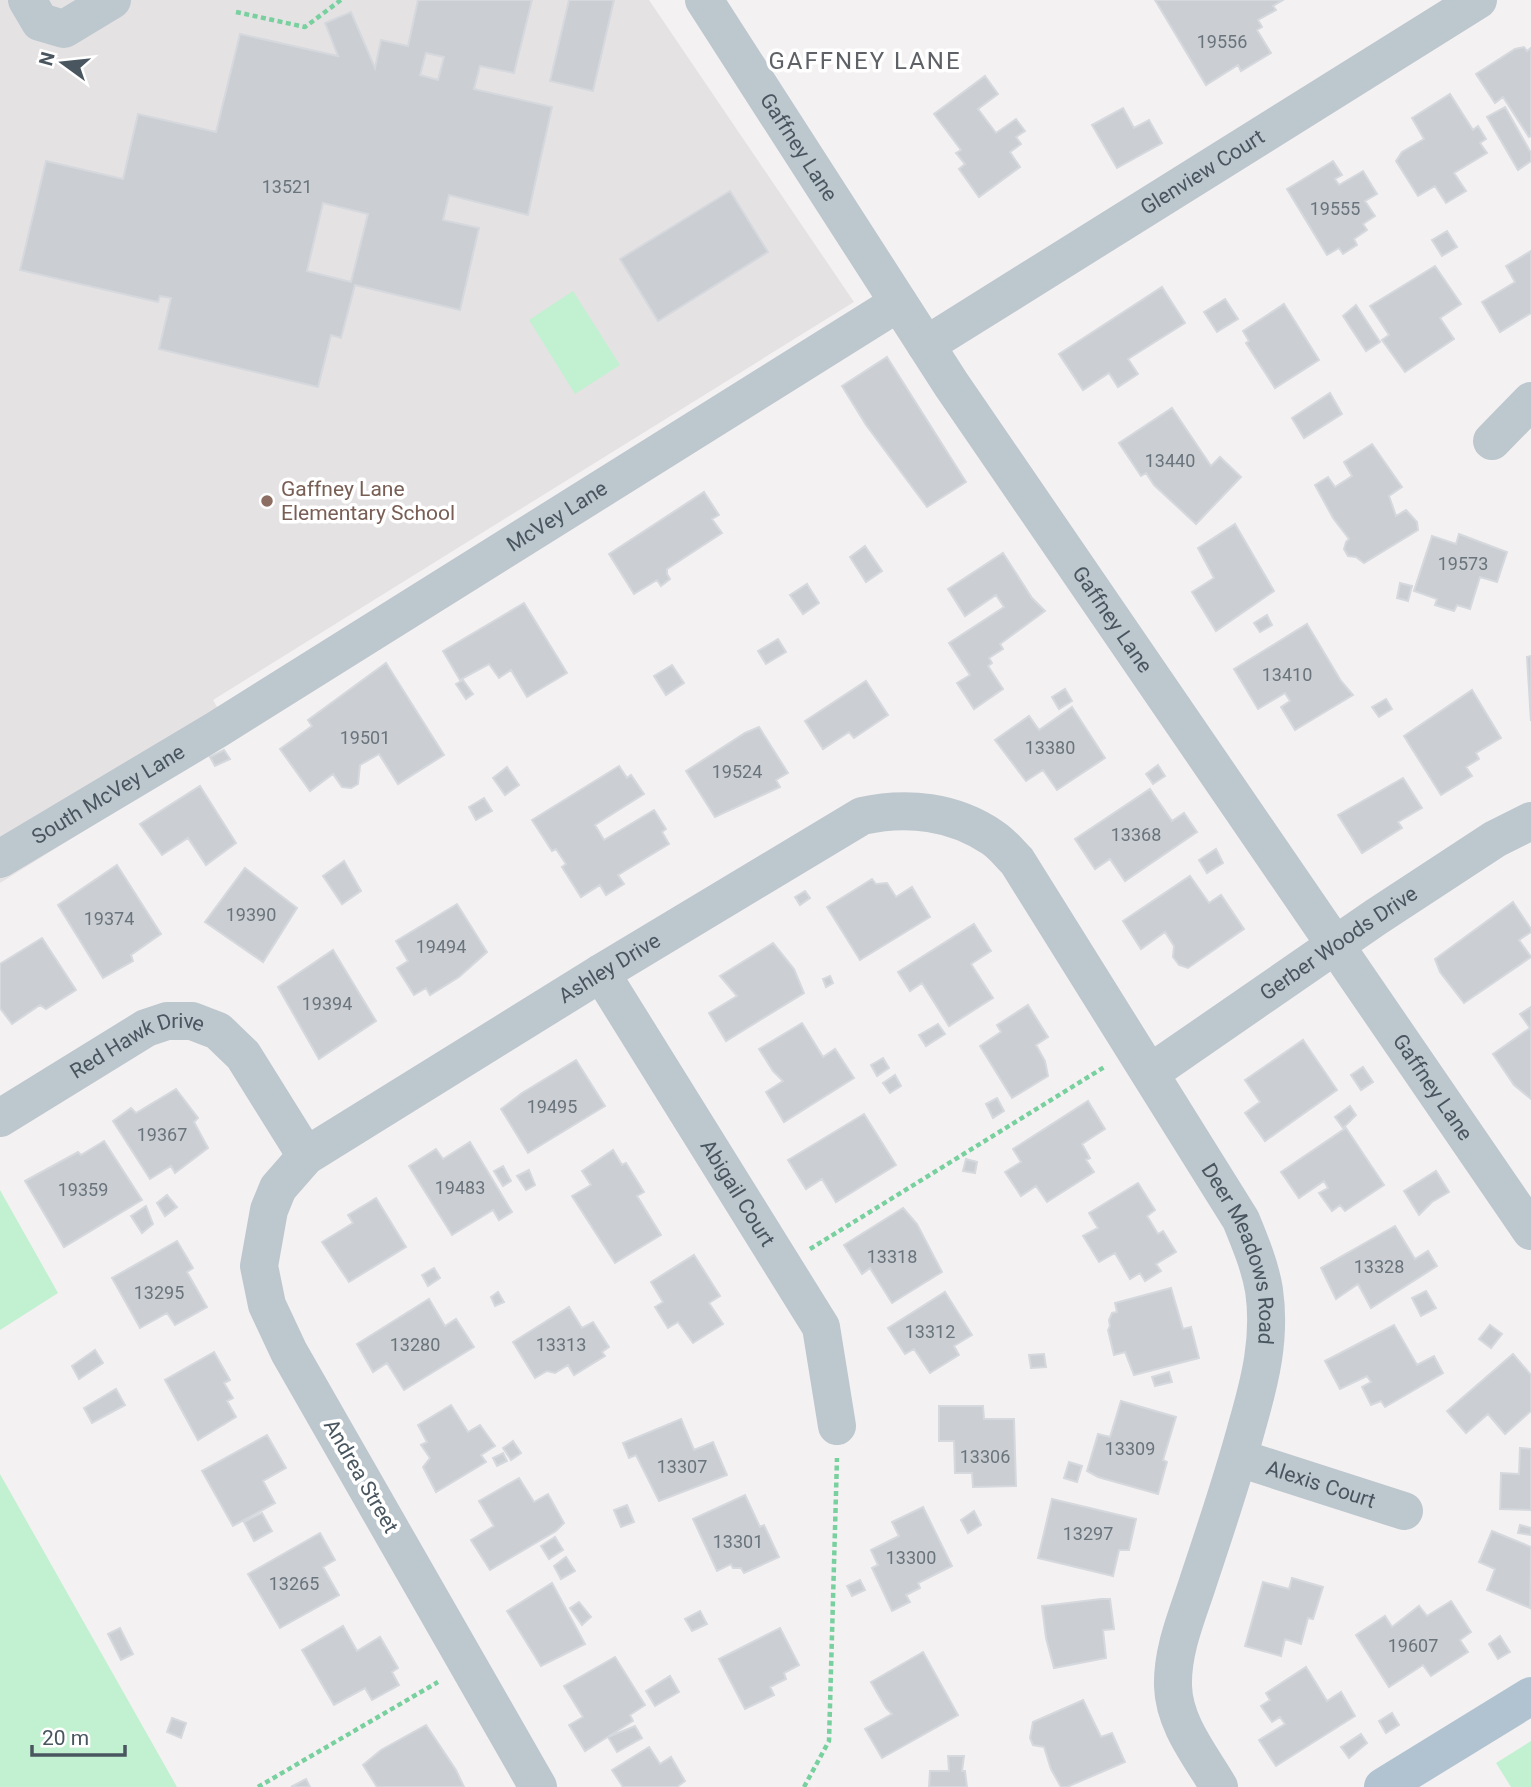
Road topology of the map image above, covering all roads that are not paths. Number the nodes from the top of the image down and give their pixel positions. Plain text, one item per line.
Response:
1 (27, 0) edge
2 (112, 0) edge
3 (704, 0) edge
4 (1478, 0) edge
5 (898, 303) junction
6 (926, 345) junction
7 (1531, 401) edge
8 (1492, 441) dead end
9 (216, 730) joint
10 (923, 811) joint
11 (1531, 821) edge
12 (0, 859) edge
13 (1336, 945) junction
14 (601, 973) junction
15 (1142, 1061) junction
16 (0, 1118) edge
17 (306, 1156) junction
18 (1531, 1231) edge
19 (836, 1426) road end
20 (1239, 1458) junction
21 (1404, 1511) dead end
22 (1531, 1696) edge
23 (538, 1787) edge
24 (1219, 1787) edge
25 (1383, 1787) edge

1 - 2 street
3 - 5 street, Gaffney Lane
4 - 6 street, Glenview Court
5 - 6 street, Gaffney Lane
5 - 9 street, McVey Lane
6 - 13 street, Gaffney Lane
7 - 8 street
9 - 12 street, South McVey Lane
10 - 14 street, Ashley Drive
10 - 15 street, Deer Meadows Road
11 - 13 street, Gerber Woods Drive
13 - 15 street, Gerber Woods Drive
13 - 18 street, Gaffney Lane
14 - 17 street, Ashley Drive
14 - 19 street, Abigail Court
15 - 20 street, Deer Meadows Road
16 - 17 street, Red Hawk Drive
17 - 23 street, Andrea Street
20 - 21 street, Alexis Court
20 - 24 street, Deer Meadows Road
22 - 25 main road

